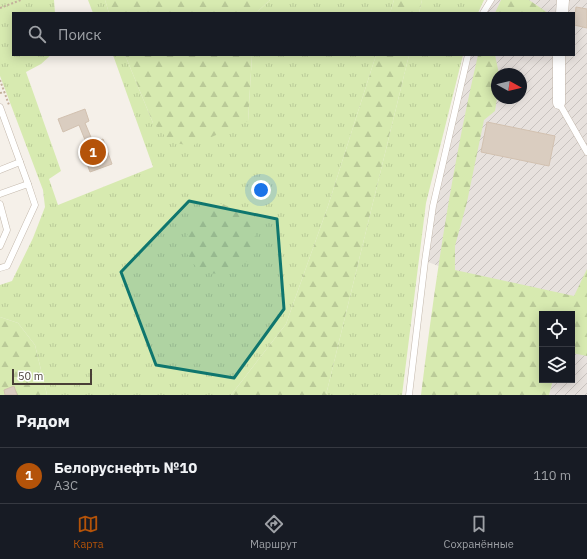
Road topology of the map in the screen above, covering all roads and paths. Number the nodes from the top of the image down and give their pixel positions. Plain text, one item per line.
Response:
1 (21, 0) edge
2 (491, 0) edge
3 (563, 0) edge
4 (0, 8) edge
5 (484, 12) edge
6 (562, 12) edge
7 (468, 56) edge
8 (559, 56) edge
9 (5, 92) dead end
10 (0, 93) edge
11 (559, 103) joint
12 (0, 107) edge
13 (2, 123) edge
14 (587, 152) edge
15 (20, 162) junction
16 (0, 170) edge
17 (28, 184) junction
18 (0, 194) edge
19 (0, 204) edge
20 (0, 246) edge
21 (0, 268) edge
22 (409, 395) edge

1 - 4 path
2 - 5 lane
3 - 6 street
7 - 22 lane
8 - 11 street
9 - 10 path
11 - 14 lane
12 - 13 lane
13 - 15 lane
15 - 16 lane
15 - 17 lane
17 - 18 lane
17 - 21 lane
19 - 20 lane

